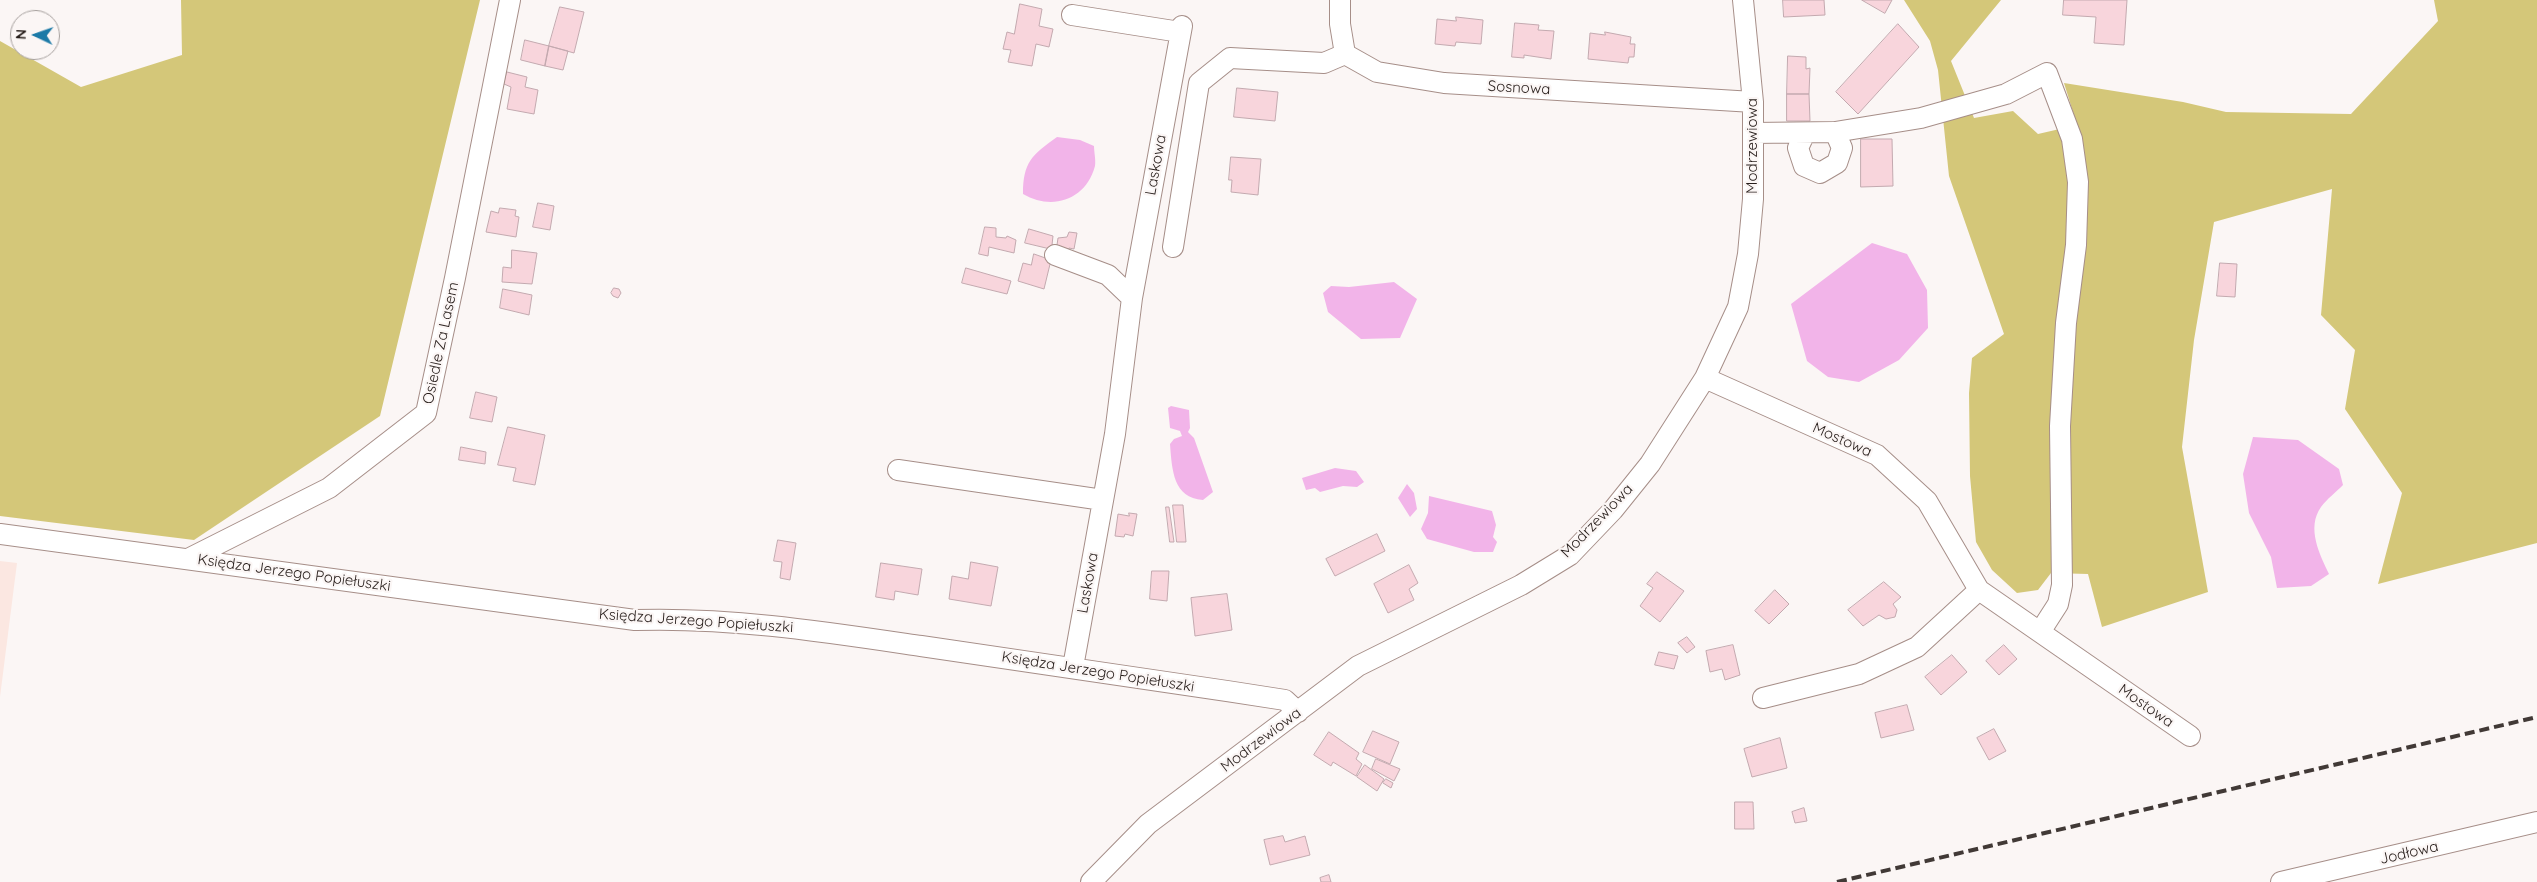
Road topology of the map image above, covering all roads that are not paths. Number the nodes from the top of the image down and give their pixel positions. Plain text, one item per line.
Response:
1 (510, 0) edge
2 (1340, 0) edge
3 (1743, 0) edge
4 (1072, 15) dead end
5 (1344, 54) junction
6 (1753, 102) junction
7 (1835, 132) junction
8 (1753, 133) junction
9 (1805, 133) junction
10 (1173, 247) dead end
11 (1055, 255) dead end
12 (1132, 298) junction
13 (1706, 378) junction
14 (898, 470) dead end
15 (1103, 500) junction
16 (0, 534) edge
17 (190, 558) junction
18 (1980, 590) junction
19 (2040, 632) junction
20 (1073, 667) junction
21 (1763, 698) dead end
22 (1298, 712) junction
23 (2190, 736) dead end
24 (2537, 822) edge
25 (1091, 882) edge
26 (2281, 882) edge

1 - 17 street, Osiedle Za Lasem
2 - 5 street
3 - 6 street, Modrzewiowa
4 - 12 street, Laskowa
5 - 6 street, Sosnowa
5 - 10 street
6 - 8 street, Modrzewiowa
7 - 9 street
7 - 9 street
7 - 19 street
8 - 9 street
8 - 13 street, Modrzewiowa
11 - 12 street
12 - 15 street, Laskowa
13 - 18 street, Mostowa
13 - 22 street, Modrzewiowa
14 - 15 street
15 - 20 street, Laskowa
16 - 17 street, Księdza Jerzego Popiełuszki
17 - 20 street, Księdza Jerzego Popiełuszki
18 - 19 street, Mostowa
18 - 21 street
19 - 23 street, Mostowa
20 - 22 street, Księdza Jerzego Popiełuszki
22 - 25 street, Modrzewiowa
24 - 26 street, Jodłowa

